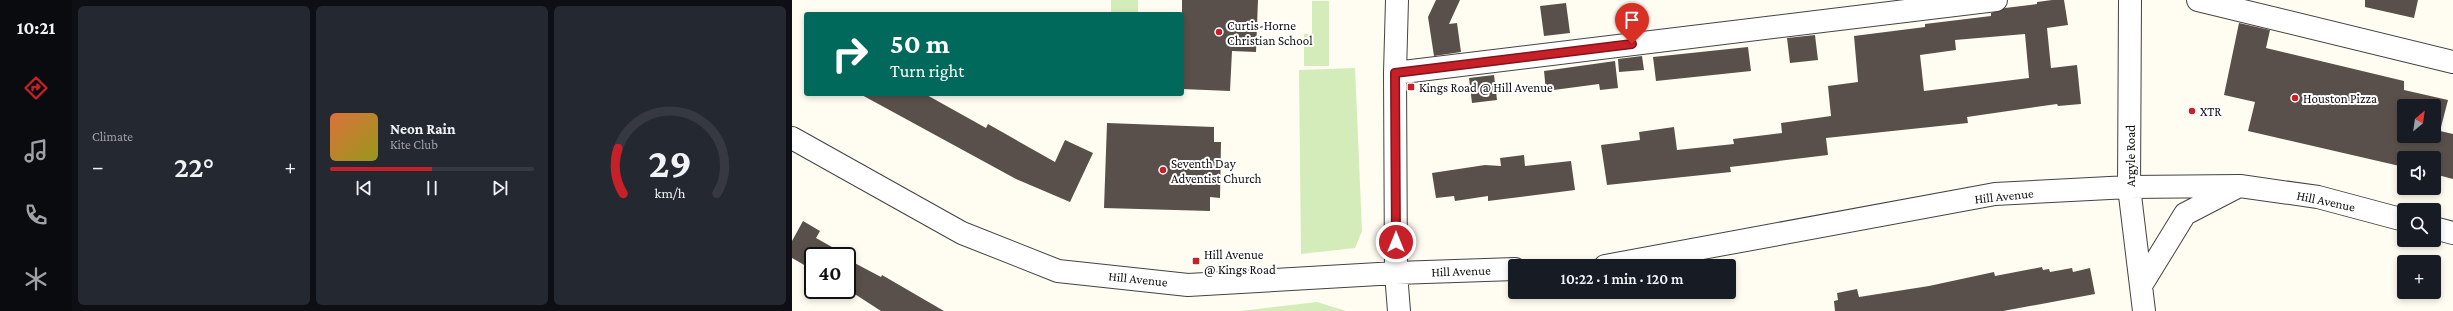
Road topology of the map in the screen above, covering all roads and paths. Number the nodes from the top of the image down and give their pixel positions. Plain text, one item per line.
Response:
1 (1397, 0) edge
2 (1996, 0) edge
3 (2130, 0) edge
4 (2198, 0) edge
5 (2453, 62) edge
6 (1395, 73) junction
7 (792, 138) edge
8 (2240, 186) junction
9 (2129, 187) junction
10 (2397, 218) edge
11 (2441, 230) edge
12 (2453, 233) edge
13 (1643, 259) edge
14 (1508, 269) edge
15 (1396, 273) junction
16 (2142, 284) junction
17 (1400, 311) edge
18 (2144, 311) edge

1 - 6 street
2 - 6 street
3 - 9 street, Argyle Road
4 - 5 street
6 - 15 street
7 - 15 street, Hill Avenue
8 - 9 street, Hill Avenue
8 - 10 street, Hill Avenue
8 - 16 street
9 - 13 street, Hill Avenue
9 - 16 street, Argyle Road
11 - 12 street
14 - 15 street, Hill Avenue
15 - 17 street
16 - 18 street, Argyle Road

